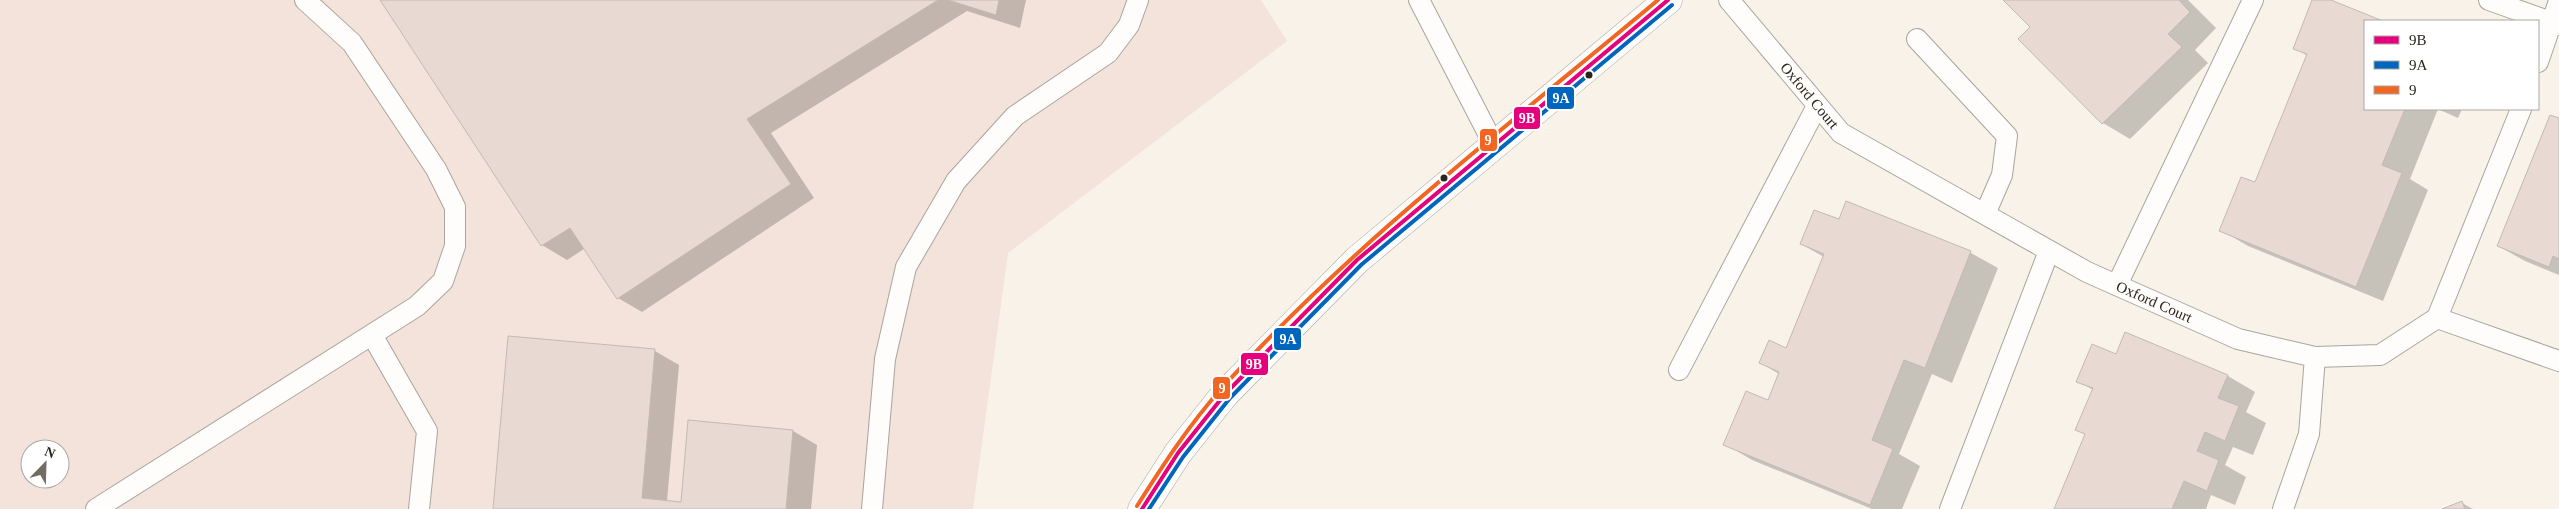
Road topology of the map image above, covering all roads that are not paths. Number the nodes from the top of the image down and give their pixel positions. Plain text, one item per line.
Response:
1 (305, 0) edge
2 (1138, 0) edge
3 (1419, 0) edge
4 (1668, 0) edge
5 (1729, 0) edge
6 (2253, 0) edge
7 (2489, 0) edge
8 (2559, 1) edge
9 (2555, 24) edge
10 (1916, 39) dead end
11 (2539, 60) edge
12 (1817, 106) junction
13 (2520, 110) edge
14 (1494, 146) junction
15 (1985, 214) junction
16 (2049, 251) junction
17 (2117, 285) junction
18 (2436, 318) junction
19 (372, 335) junction
20 (2315, 357) junction
21 (2559, 361) edge
22 (1679, 370) dead end
23 (96, 509) edge
24 (419, 509) edge
25 (872, 509) edge
26 (1142, 509) edge
27 (1950, 509) edge
28 (2282, 509) edge

1 - 19 lane
2 - 25 lane
3 - 14 lane
4 - 14 street
5 - 12 lane, Oxford Court
6 - 17 lane
7 - 9 lane
8 - 9 lane
9 - 11 lane
10 - 15 lane
12 - 15 lane, Oxford Court
12 - 22 lane
13 - 18 lane
14 - 26 street
15 - 16 lane, Oxford Court
16 - 17 lane, Oxford Court
16 - 27 lane
17 - 20 lane, Oxford Court
18 - 20 lane, Oxford Court
18 - 21 lane
19 - 23 lane
19 - 24 lane
20 - 28 lane

